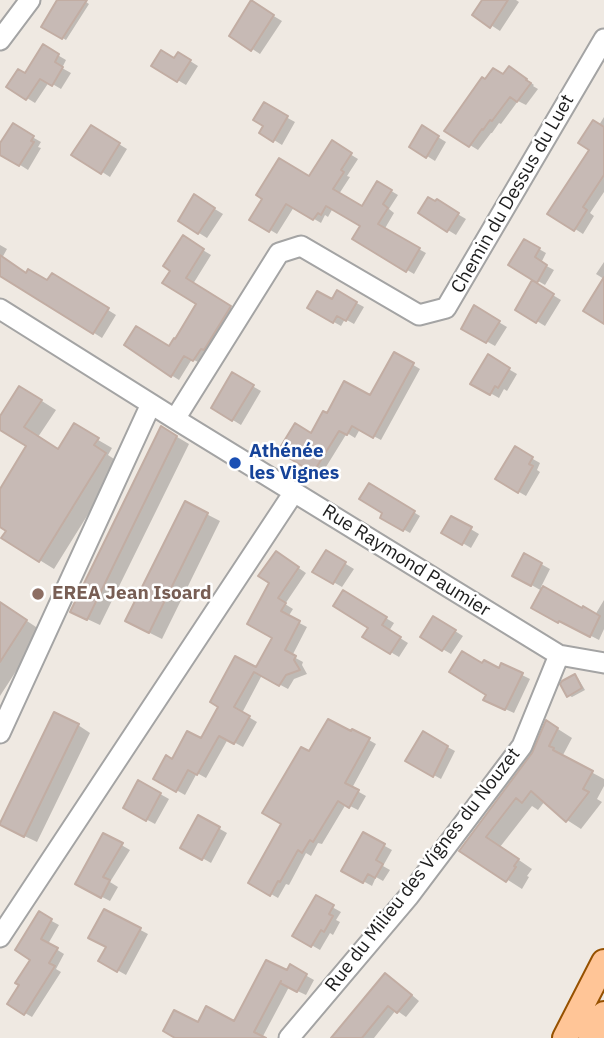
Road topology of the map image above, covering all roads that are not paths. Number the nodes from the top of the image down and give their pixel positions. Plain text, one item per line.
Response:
1 (30, 0) edge
2 (604, 39) edge
3 (0, 40) edge
4 (0, 309) edge
5 (151, 404) junction
6 (175, 419) junction
7 (294, 492) junction
8 (559, 655) junction
9 (604, 663) edge
10 (0, 733) edge
11 (0, 937) edge
12 (604, 962) edge
13 (604, 1014) edge
14 (289, 1038) edge
15 (565, 1038) edge
16 (591, 1038) edge

1 - 3 street
2 - 6 street, Chemin du Dessus du Luet
4 - 5 street, Rue Raymond Paumier
5 - 6 street, Rue Raymond Paumier
5 - 10 street
6 - 7 street, Rue Raymond Paumier
7 - 8 street, Rue Raymond Paumier
7 - 11 street
8 - 9 street, Rue Raymond Paumier
8 - 14 street, Rue du Milieu des Vignes du Nouzet
12 - 15 main road
13 - 16 main road

